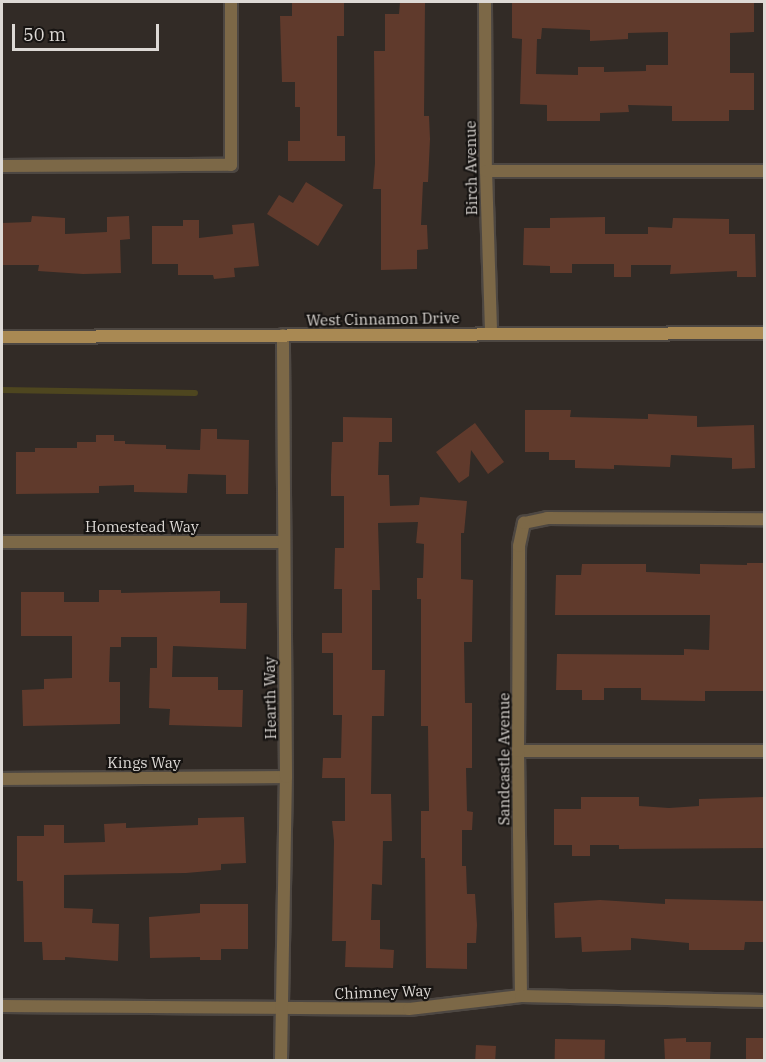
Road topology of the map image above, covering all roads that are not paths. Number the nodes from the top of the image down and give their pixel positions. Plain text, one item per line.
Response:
1 (231, 2) edge
2 (485, 2) edge
3 (2, 166) edge
4 (486, 171) junction
5 (765, 171) edge
6 (491, 333) junction
7 (765, 333) edge
8 (283, 335) junction
9 (2, 337) edge
10 (765, 519) edge
11 (2, 542) edge
12 (283, 542) junction
13 (518, 751) junction
14 (765, 751) edge
15 (286, 777) junction
16 (2, 779) edge
17 (521, 996) junction
18 (765, 1000) edge
19 (2, 1006) edge
20 (281, 1008) junction
21 (281, 1060) edge

1 - 3 street
2 - 4 street, Birch Avenue
4 - 5 street
4 - 6 street, Birch Avenue
6 - 7 main road, West Cinnamon Drive
6 - 8 main road, West Cinnamon Drive
8 - 9 main road, West Cinnamon Drive
8 - 12 street, Hearth Way
10 - 13 street, Sandcastle Avenue
11 - 12 street, Homestead Way
12 - 15 street, Hearth Way
13 - 14 street
13 - 17 street, Sandcastle Avenue
15 - 16 street, Kings Way
15 - 20 street, Hearth Way
17 - 18 street, Chimney Way
17 - 20 street, Chimney Way
19 - 20 street, Chimney Way
20 - 21 street, Hearth Way

